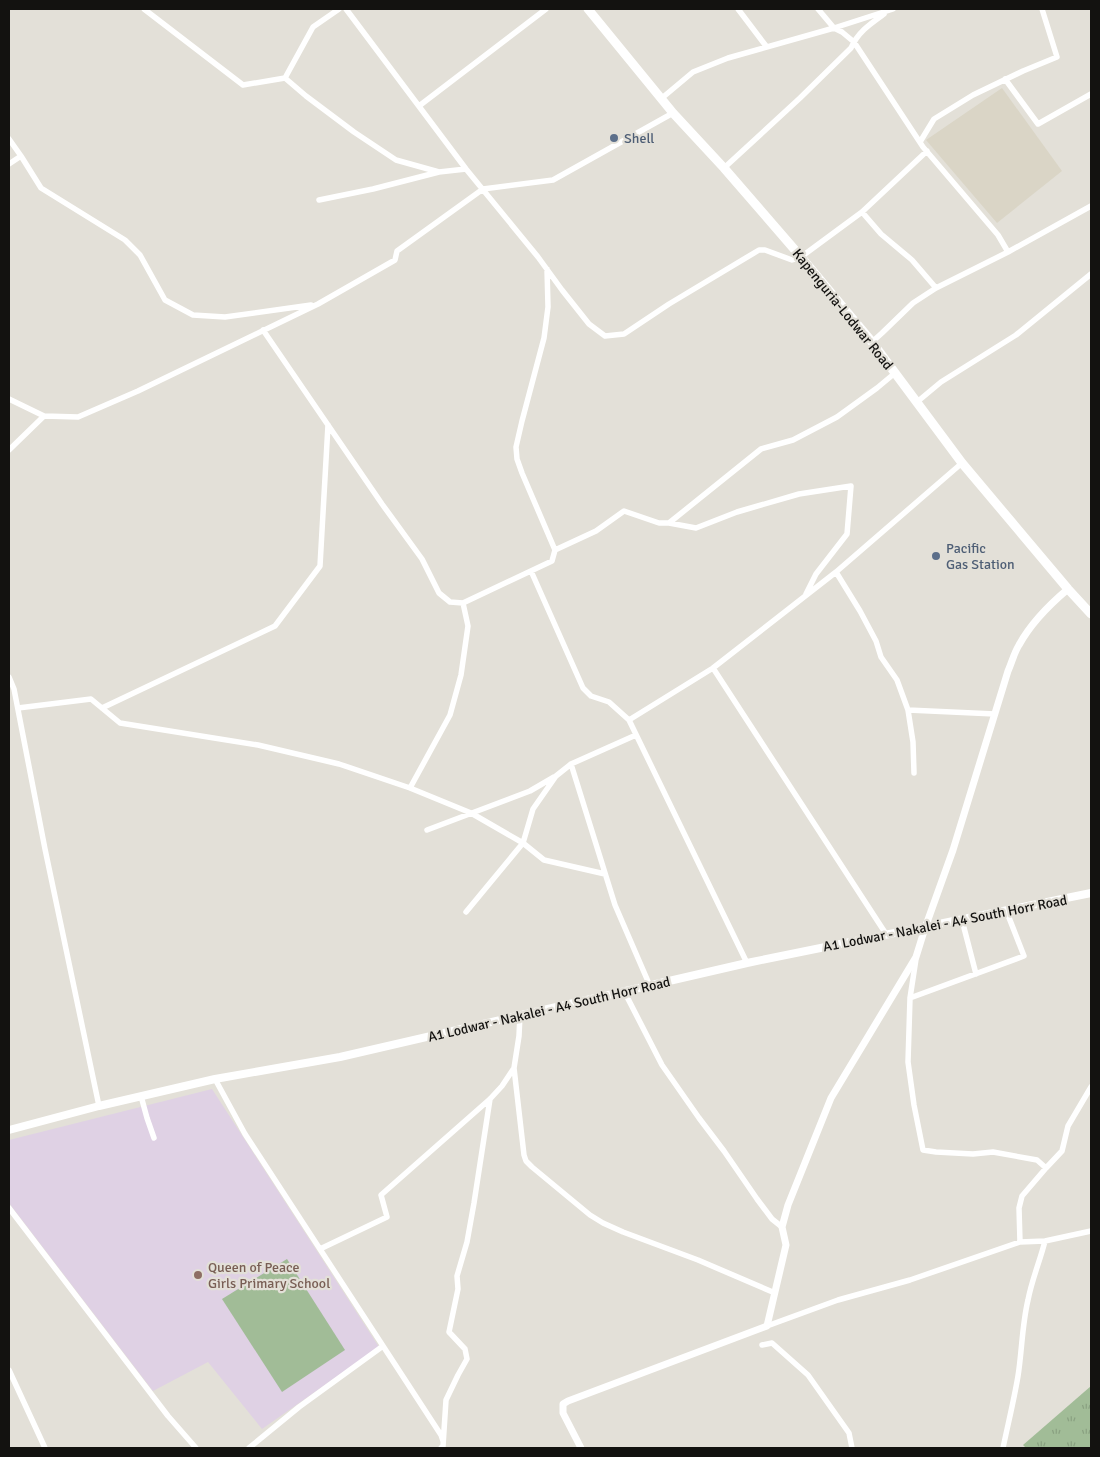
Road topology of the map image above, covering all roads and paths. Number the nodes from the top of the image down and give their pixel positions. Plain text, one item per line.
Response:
1 (144, 9) edge
2 (339, 9) edge
3 (346, 9) edge
4 (546, 9) edge
5 (588, 9) edge
6 (738, 9) edge
7 (818, 9) edge
8 (1042, 9) edge
9 (890, 10) edge
10 (834, 28) junction
11 (854, 42) junction
12 (766, 46) junction
13 (285, 78) junction
14 (1005, 79) junction
15 (1091, 94) edge
16 (662, 98) junction
17 (419, 106) junction
18 (673, 113) junction
19 (9, 139) edge
20 (920, 142) junction
21 (927, 152) junction
22 (22, 156) junction
23 (9, 164) edge
24 (724, 168) junction
25 (466, 169) junction
26 (439, 172) junction
27 (483, 189) junction
28 (319, 200) dead end
29 (1091, 206) edge
30 (862, 212) junction
31 (1008, 252) junction
32 (801, 257) junction
33 (547, 268) junction
34 (1091, 274) edge
35 (1085, 277) junction
36 (1091, 283) edge
37 (936, 288) junction
38 (318, 304) junction
39 (263, 330) junction
40 (872, 342) junction
41 (895, 373) junction
42 (9, 399) edge
43 (917, 402) junction
44 (44, 416) junction
45 (328, 425) junction
46 (9, 450) edge
47 (962, 463) junction
48 (668, 523) junction
49 (555, 550) junction
50 (531, 571) junction
51 (836, 572) junction
52 (1068, 589) junction
53 (804, 596) junction
54 (463, 603) junction
55 (1091, 614) edge
56 (712, 668) junction
57 (9, 677) edge
58 (18, 708) junction
59 (102, 708) junction
60 (908, 710) junction
61 (995, 714) junction
62 (629, 720) junction
63 (636, 735) junction
64 (571, 764) junction
65 (914, 773) dead end
66 (556, 776) junction
67 (410, 788) junction
68 (471, 813) junction
69 (427, 830) dead end
70 (523, 843) junction
71 (605, 874) junction
72 (1091, 893) edge
73 (1006, 910) junction
74 (466, 912) dead end
75 (962, 920) junction
76 (925, 928) junction
77 (886, 934) junction
78 (916, 957) junction
79 (747, 963) junction
80 (976, 974) junction
81 (650, 986) junction
82 (624, 992) junction
83 (910, 998) junction
84 (520, 1015) junction
85 (514, 1068) junction
86 (214, 1079) junction
87 (1091, 1087) edge
88 (141, 1096) junction
89 (490, 1100) junction
90 (99, 1106) junction
91 (9, 1130) edge
92 (154, 1138) dead end
93 (1046, 1168) junction
94 (9, 1208) edge
95 (782, 1227) junction
96 (1091, 1231) edge
97 (1045, 1240) junction
98 (1020, 1242) junction
99 (320, 1249) junction
100 (775, 1293) junction
101 (767, 1326) junction
102 (762, 1345) dead end
103 (383, 1346) junction
104 (9, 1370) edge
105 (443, 1446) edge
106 (45, 1448) edge
107 (196, 1448) edge
108 (249, 1448) edge
109 (581, 1448) edge
110 (852, 1448) edge
111 (1003, 1448) edge

1 - 13 street
2 - 13 street
3 - 17 street
4 - 17 street
5 - 16 highway, Kapenguria-Lodwar Road
6 - 12 street
7 - 10 street
8 - 14 street
9 - 10 street
9 - 11 street
10 - 11 street
10 - 12 street
11 - 20 street
11 - 24 street
12 - 16 street
13 - 26 street
14 - 15 street
14 - 20 street
16 - 18 highway, Kapenguria-Lodwar Road
17 - 25 street
18 - 24 highway, Kapenguria-Lodwar Road
18 - 27 street
19 - 22 street
20 - 21 street
21 - 30 street
21 - 31 street
22 - 23 street
22 - 38 street
24 - 32 highway, Kapenguria-Lodwar Road
25 - 26 street
25 - 27 street
26 - 28 street
27 - 33 street
27 - 38 street
29 - 31 street
30 - 32 street
30 - 37 street
31 - 37 street
32 - 33 street
32 - 40 highway, Kapenguria-Lodwar Road
33 - 49 street
34 - 35 street
35 - 36 street
35 - 43 street
37 - 40 street
38 - 39 street
39 - 44 street
39 - 45 street
40 - 41 highway, Kapenguria-Lodwar Road
41 - 43 highway, Kapenguria-Lodwar Road
41 - 48 street
42 - 44 street
43 - 47 highway, Kapenguria-Lodwar Road
44 - 46 street
45 - 54 street
45 - 59 street
47 - 51 street
47 - 52 highway, Kapenguria-Lodwar Road
48 - 49 street
48 - 53 street
49 - 50 street
50 - 54 street
50 - 62 street
51 - 53 street
51 - 60 street
52 - 55 highway, Kapenguria-Lodwar Road
52 - 61 street
53 - 56 street
54 - 67 street
56 - 62 street
56 - 77 street
57 - 58 street
58 - 59 street
58 - 90 street
59 - 67 street
60 - 61 street
60 - 65 street
61 - 76 street
62 - 63 street
63 - 64 street
63 - 79 street
64 - 66 street
64 - 71 street
66 - 68 street
66 - 70 street
67 - 68 street
68 - 69 street
68 - 70 street
70 - 71 street
70 - 74 street
71 - 81 street
72 - 73 main road, A1 Lodwar - Nakalei - A4 South Horr Road
73 - 75 main road, A1 Lodwar - Nakalei - A4 South Horr Road
73 - 80 street
75 - 76 main road, A1 Lodwar - Nakalei - A4 South Horr Road
75 - 80 street
76 - 77 main road, A1 Lodwar - Nakalei - A4 South Horr Road
76 - 78 street
77 - 79 main road, A1 Lodwar - Nakalei - A4 South Horr Road
78 - 83 street
78 - 95 street
79 - 81 main road, A1 Lodwar - Nakalei - A4 South Horr Road
80 - 83 street
81 - 82 main road, A1 Lodwar - Nakalei - A4 South Horr Road
82 - 84 main road, A1 Lodwar - Nakalei - A4 South Horr Road
82 - 95 street
83 - 93 street
84 - 85 street
84 - 86 main road, A1 Lodwar - Nakalei - A4 South Horr Road
85 - 89 street
85 - 100 street
86 - 88 main road, A1 Lodwar - Nakalei - A4 South Horr Road
86 - 99 street
87 - 93 street
88 - 90 main road, A1 Lodwar - Nakalei - A4 South Horr Road
88 - 92 street
89 - 99 street
89 - 105 street
90 - 91 main road, A1 Lodwar - Nakalei - A4 South Horr Road
93 - 98 street
94 - 107 street
95 - 100 street
96 - 97 street
97 - 98 street
97 - 111 street
98 - 101 street
99 - 103 street
100 - 101 street
101 - 109 street
102 - 110 street
103 - 105 street
103 - 108 street
104 - 106 street

